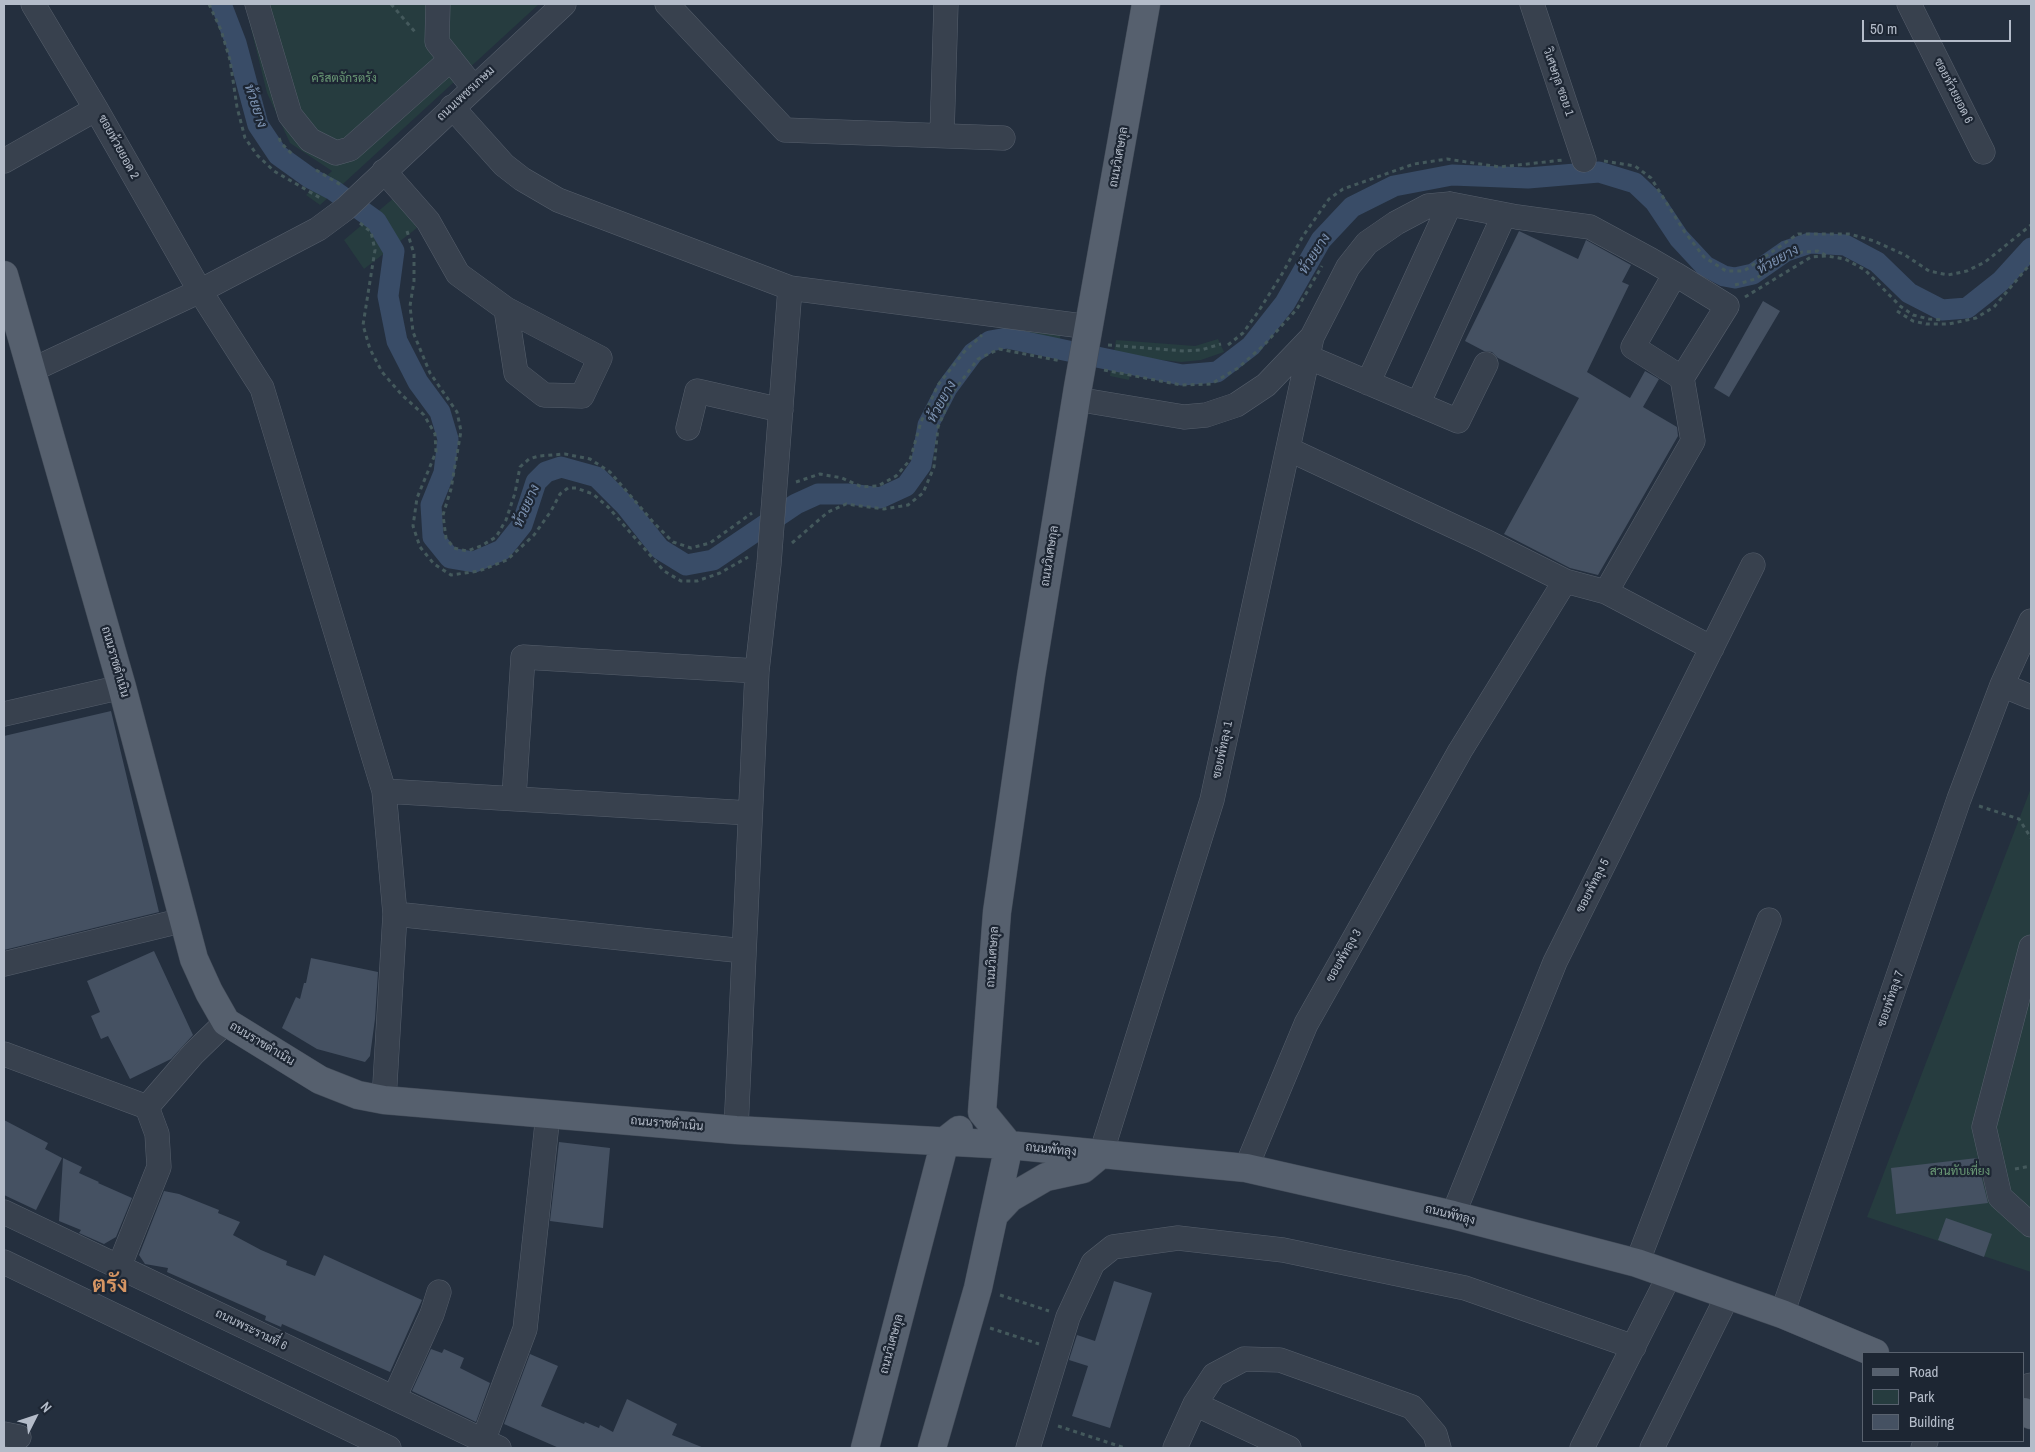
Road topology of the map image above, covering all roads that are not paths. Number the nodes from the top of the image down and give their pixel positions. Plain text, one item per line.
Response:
1 (33, 4) edge
2 (257, 4) edge
3 (438, 4) edge
4 (564, 4) edge
5 (667, 4) edge
6 (946, 4) edge
7 (1146, 4) edge
8 (1532, 4) edge
9 (1909, 4) edge
10 (451, 59) junction
11 (473, 87) junction
12 (452, 107) junction
13 (96, 109) junction
14 (942, 135) junction
15 (1003, 138) dead end
16 (1983, 152) dead end
17 (1584, 160) dead end
18 (4, 161) edge
19 (376, 178) junction
20 (1450, 204) junction
21 (1504, 215) junction
22 (1675, 274) junction
23 (4, 275) edge
24 (790, 288) junction
25 (200, 291) junction
26 (506, 309) dead end
27 (1310, 347) junction
28 (1082, 364) junction
29 (1486, 364) dead end
30 (32, 370) junction
31 (1682, 378) junction
32 (1368, 382) junction
33 (1418, 404) junction
34 (781, 410) junction
35 (688, 428) dead end
36 (1288, 449) junction
37 (1753, 565) dead end
38 (1565, 581) junction
39 (1606, 592) junction
40 (2031, 621) edge
41 (1712, 648) junction
42 (758, 671) junction
43 (2002, 685) junction
44 (122, 687) junction
45 (2031, 697) edge
46 (4, 714) edge
47 (384, 791) junction
48 (514, 797) junction
49 (750, 813) junction
50 (395, 914) junction
51 (184, 920) junction
52 (1769, 920) dead end
53 (2031, 947) edge
54 (744, 950) junction
55 (4, 964) edge
56 (226, 1022) junction
57 (4, 1054) edge
58 (384, 1100) junction
59 (147, 1106) junction
60 (982, 1112) junction
61 (548, 1114) junction
62 (736, 1130) junction
63 (944, 1141) junction
64 (1009, 1145) junction
65 (1101, 1154) junction
66 (1246, 1168) junction
67 (4, 1212) edge
68 (994, 1215) junction
69 (1452, 1215) junction
70 (2031, 1225) edge
71 (4, 1262) edge
72 (1637, 1263) junction
73 (119, 1267) junction
74 (1670, 1274) junction
75 (439, 1292) dead end
76 (1728, 1295) junction
77 (1782, 1314) junction
78 (1634, 1347) junction
79 (1873, 1352) edge
80 (394, 1398) junction
81 (1195, 1404) junction
82 (491, 1444) edge
83 (389, 1448) edge
84 (865, 1448) edge
85 (932, 1448) edge
86 (1028, 1448) edge
87 (1175, 1448) edge
88 (1289, 1448) edge
89 (1439, 1448) edge
90 (1582, 1448) edge
91 (1652, 1448) edge

1 - 13 street, ซอยห้วยยอด 2
2 - 10 street
3 - 10 street
4 - 11 street, ถนนเพชรเกษม
5 - 14 street
6 - 14 street
7 - 28 main road, ถนนวิเศษกุล
8 - 17 street, วิเศษกุล ซอย 1
9 - 16 street, ซอยห้วยยอด 6
10 - 11 street
11 - 12 street, ถนนเพชรเกษม
12 - 19 street, ถนนเพชรเกษม
12 - 24 street
13 - 18 street
13 - 25 street, ซอยห้วยยอด 2
14 - 15 street
19 - 25 street, ถนนเพชรเกษม
19 - 26 street
20 - 21 street
20 - 27 street
20 - 32 street
21 - 22 street
21 - 33 street
22 - 31 street
22 - 31 street
23 - 30 main road, ถนนราชดำเนิน
24 - 28 street
24 - 34 street
25 - 30 street, ถนนเพชรเกษม
25 - 47 street, ซอยห้วยยอด 2
27 - 28 street
27 - 32 street
27 - 36 street, ซอยพัทลุง 1
28 - 60 main road, ถนนวิเศษกุล
29 - 33 street
30 - 44 main road, ถนนราชดำเนิน
31 - 39 street
32 - 33 street
34 - 35 street
34 - 42 street
36 - 38 street
36 - 65 street, ซอยพัทลุง 1
37 - 41 street, ซอยพัทลุง 5
38 - 39 street
38 - 66 street, ซอยพัทลุง 3
39 - 41 street
40 - 43 street, ซอยพัทลุง 7
41 - 69 street, ซอยพัทลุง 5
42 - 48 street
42 - 49 street
43 - 45 street
43 - 77 street, ซอยพัทลุง 7
44 - 46 street
44 - 51 main road, ถนนราชดำเนิน
47 - 48 street
47 - 50 street, ซอยห้วยยอด 2
48 - 49 street
49 - 54 street
50 - 54 street
50 - 58 street, ซอยห้วยยอด 2
51 - 55 street
51 - 56 main road, ถนนราชดำเนิน
52 - 72 street
53 - 70 street
54 - 62 street
56 - 58 main road, ถนนราชดำเนิน
56 - 59 street
57 - 59 street
58 - 61 main road, ถนนราชดำเนิน
59 - 73 street
60 - 63 main road
60 - 64 main road
61 - 62 main road, ถนนราชดำเนิน
61 - 82 street
62 - 63 main road, ถนนราชดำเนิน
63 - 64 main road, ถนนราชดำเนิน
63 - 84 main road, ถนนวิเศษกุล
64 - 65 main road, ถนนพัทลุง
64 - 68 main road
65 - 66 main road, ถนนพัทลุง
65 - 68 main road
66 - 69 main road, ถนนพัทลุง
67 - 73 street, ถนนพระรามที่ 6
68 - 85 main road
69 - 72 main road, ถนนพัทลุง
71 - 83 street
72 - 74 main road, ถนนพัทลุง
73 - 80 street, ถนนพระรามที่ 6
74 - 76 main road, ถนนพัทลุง
74 - 78 street
75 - 80 street
76 - 77 main road, ถนนพัทลุง
76 - 91 street
77 - 79 main road, ถนนพัทลุง
78 - 86 street
78 - 90 street
80 - 82 street, ถนนพระรามที่ 6
81 - 87 street
81 - 88 street
81 - 89 street

